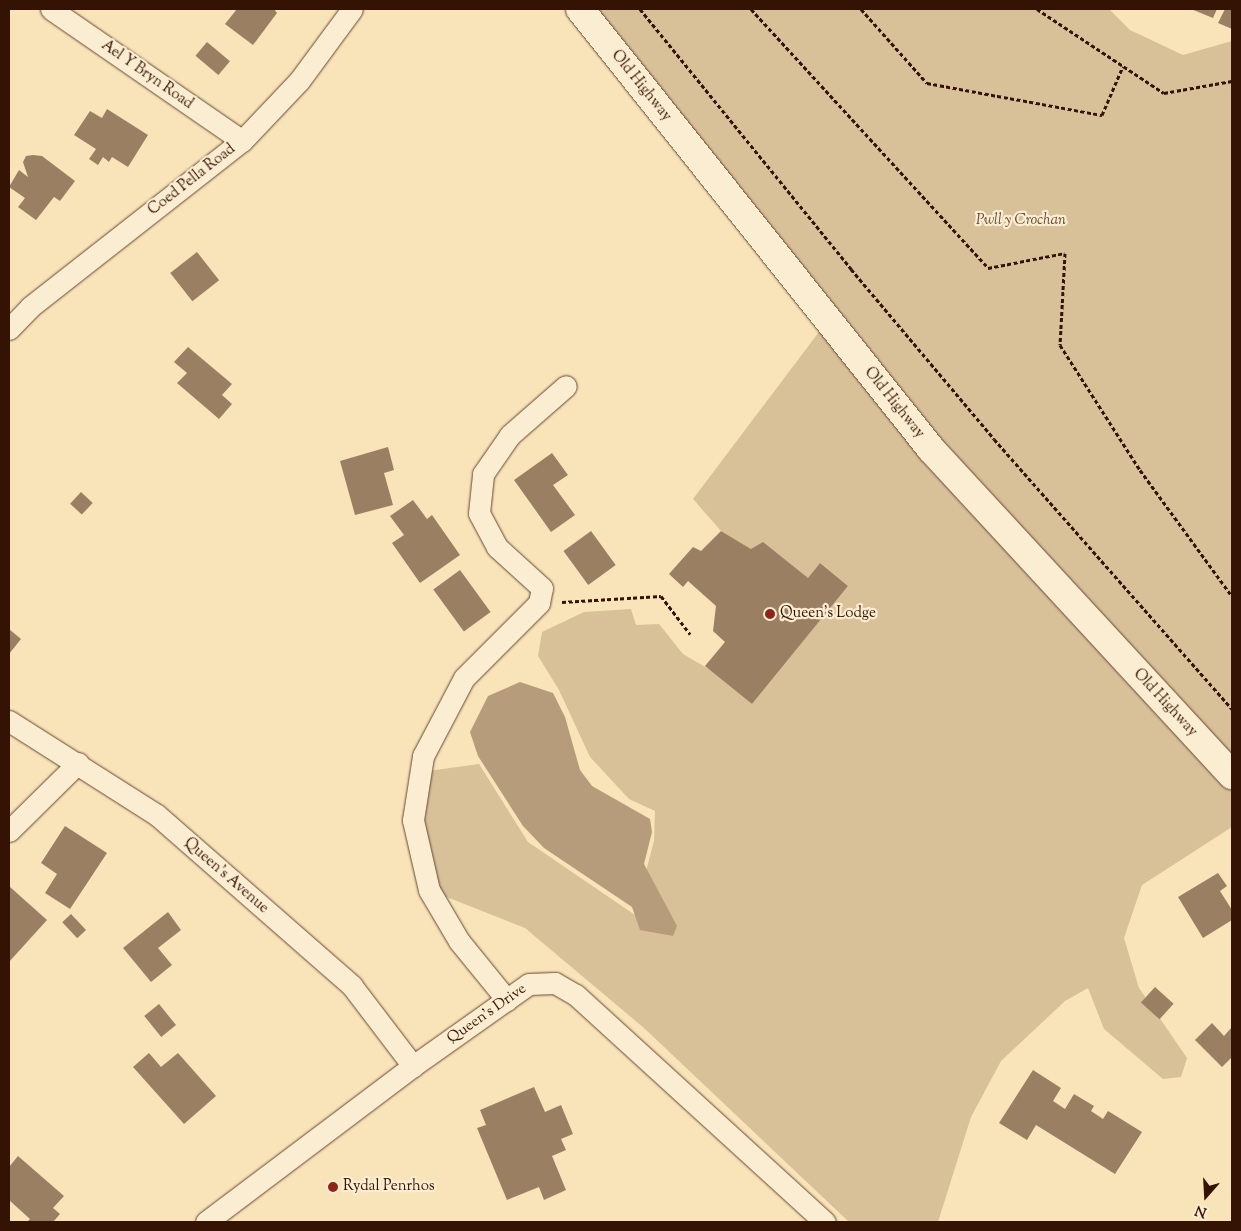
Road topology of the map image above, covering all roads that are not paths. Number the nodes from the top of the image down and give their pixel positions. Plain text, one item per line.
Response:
1 (51, 9) edge
2 (352, 9) edge
3 (580, 9) edge
4 (242, 141) junction
5 (9, 329) edge
6 (566, 386) dead end
7 (9, 721) edge
8 (78, 763) junction
9 (1232, 775) edge
10 (9, 831) edge
11 (507, 1000) junction
12 (413, 1066) junction
13 (206, 1222) edge
14 (825, 1222) edge

1 - 4 street, Ael Y Bryn Road
2 - 4 street, Coed Pella Road
3 - 9 street, Old Highway
4 - 5 street, Coed Pella Road
6 - 11 street
7 - 8 street, Queen's Avenue
8 - 10 street
8 - 12 street, Queen's Avenue
11 - 12 street, Queen's Drive
11 - 14 street, Queen's Drive
12 - 13 street, Queen's Drive

